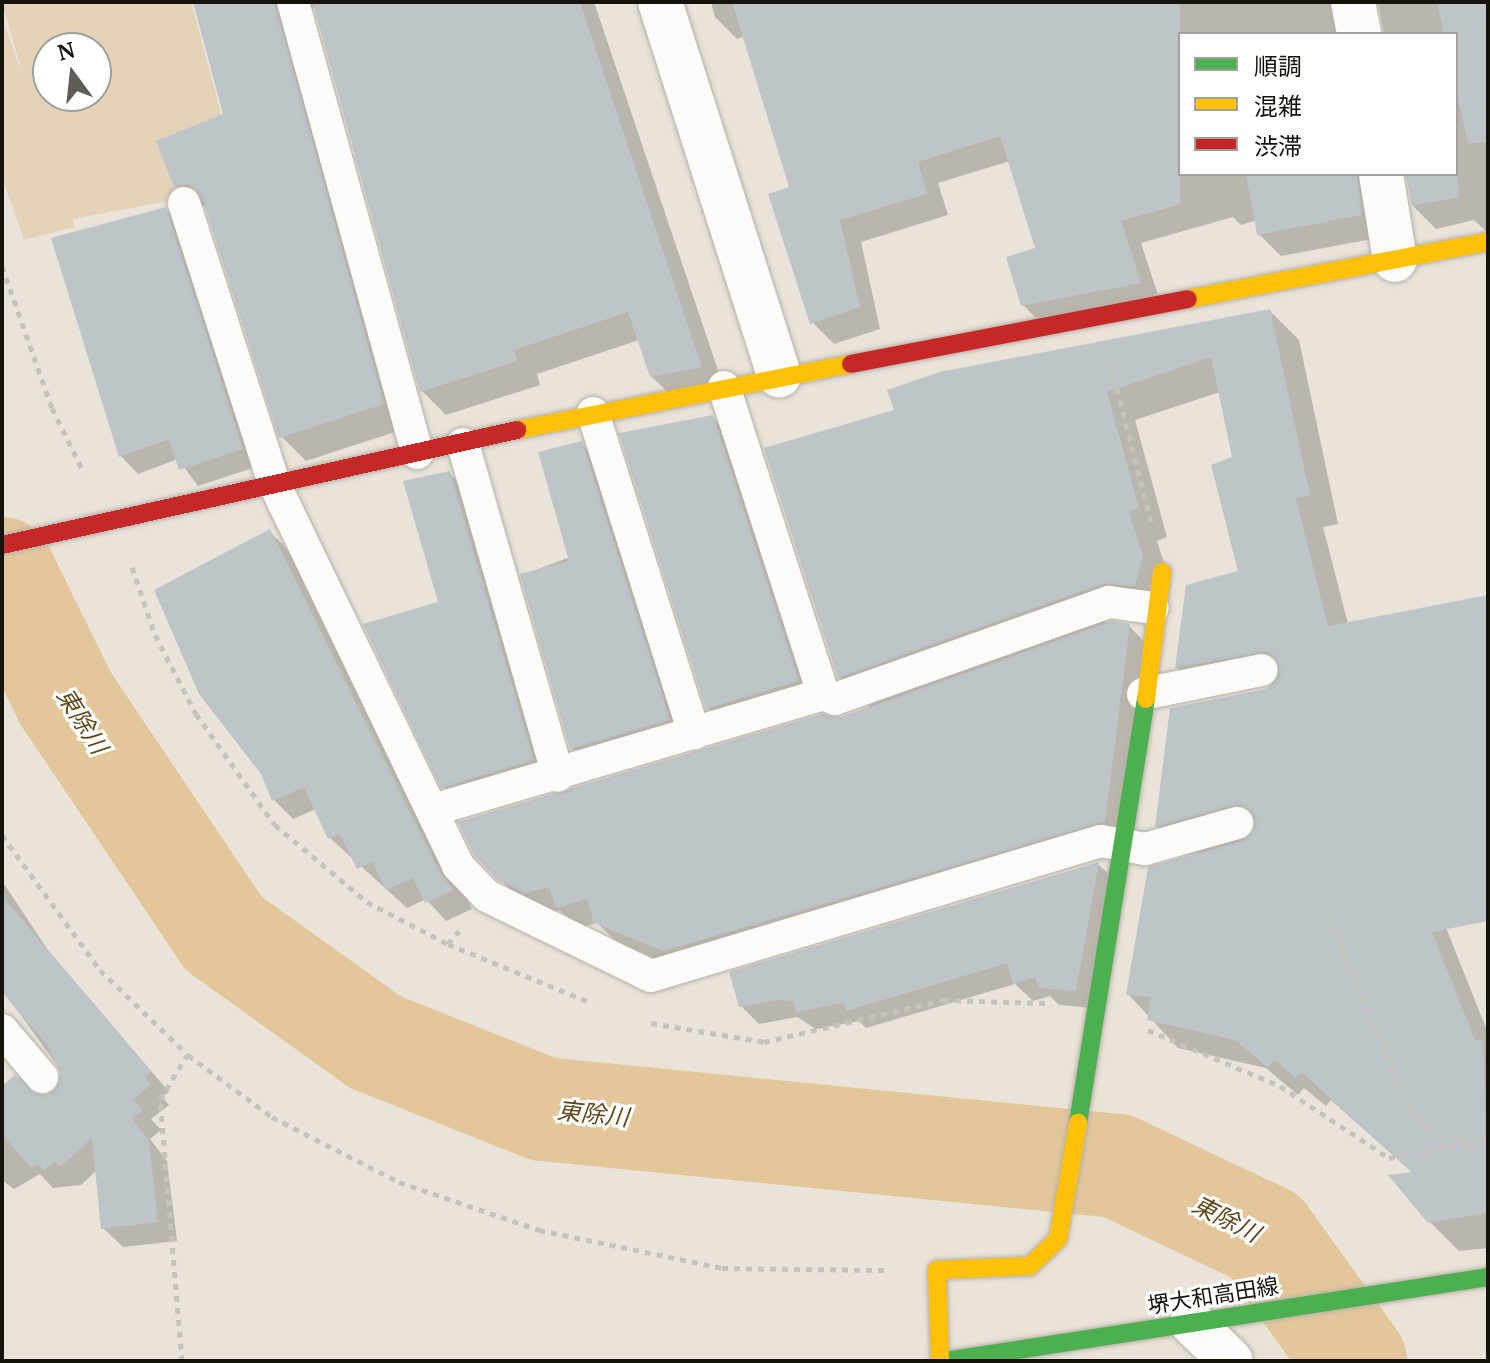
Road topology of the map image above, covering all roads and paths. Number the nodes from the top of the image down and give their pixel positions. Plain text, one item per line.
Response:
1 (293, 2) edge
2 (660, 2) edge
3 (1381, 176) edge
4 (184, 203) dead end
5 (1488, 242) edge
6 (1395, 260) junction
7 (2, 266) edge
8 (1096, 314) junction
9 (779, 376) junction
10 (724, 387) junction
11 (593, 413) junction
12 (463, 444) junction
13 (417, 453) junction
14 (274, 483) junction
15 (102, 520) junction
16 (2, 545) edge
17 (1162, 572) joint
18 (1153, 608) junction
19 (1262, 670) dead end
20 (823, 694) junction
21 (1143, 694) junction
22 (694, 733) junction
23 (558, 776) junction
24 (436, 809) junction
25 (1237, 823) dead end
26 (2, 835) edge
27 (1127, 845) junction
28 (487, 896) junction
29 (1331, 921) dead end
30 (448, 944) junction
31 (598, 1005) dead end
32 (1099, 1013) junction
33 (639, 1019) dead end
34 (2, 1030) edge
35 (188, 1055) junction
36 (42, 1077) dead end
37 (1488, 1140) edge
38 (1449, 1151) junction
39 (937, 1270) junction
40 (1479, 1279) edge
41 (1192, 1323) junction
42 (1087, 1350) edge
43 (182, 1361) edge
44 (943, 1361) edge
45 (1231, 1361) edge

1 - 13 lane
2 - 9 street
3 - 6 street
4 - 14 lane
5 - 6 street
6 - 8 street
7 - 15 path
8 - 9 street
8 - 17 path
9 - 10 street
10 - 11 street
10 - 20 lane
11 - 12 street
11 - 22 lane
12 - 13 street
12 - 23 lane
13 - 14 street
14 - 15 street
14 - 24 lane
15 - 16 street
15 - 30 path
17 - 18 street
18 - 20 lane
18 - 21 street
19 - 21 lane
20 - 22 lane
21 - 27 street
22 - 23 lane
23 - 24 lane
24 - 28 lane
25 - 27 lane
26 - 35 path
27 - 28 lane
27 - 32 street
28 - 30 path
29 - 38 path
30 - 31 path
32 - 33 path
32 - 38 path
32 - 39 street
34 - 36 lane
35 - 39 path
35 - 43 path
37 - 38 path
39 - 44 street
40 - 41 street, 堺大和高田線
41 - 42 street, 堺大和高田線
41 - 45 street
42 - 44 street, 堺大和高田線

